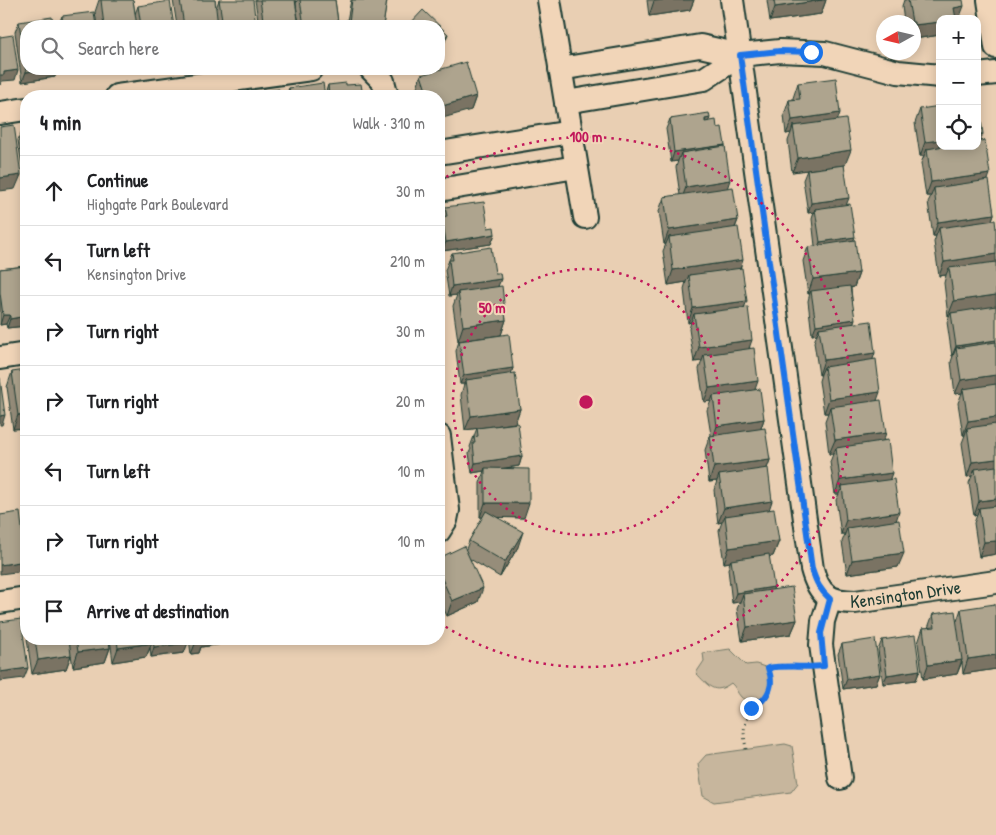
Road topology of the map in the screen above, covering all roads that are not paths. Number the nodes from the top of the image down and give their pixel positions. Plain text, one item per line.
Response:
1 (549, 0) edge
2 (732, 0) edge
3 (990, 0) edge
4 (996, 48) edge
5 (652, 53) junction
6 (740, 55) junction
7 (560, 68) junction
8 (996, 73) edge
9 (268, 75) edge
10 (376, 75) edge
11 (981, 75) edge
12 (936, 76) edge
13 (657, 87) junction
14 (160, 90) edge
15 (385, 90) edge
16 (566, 102) junction
17 (20, 110) edge
18 (0, 113) edge
19 (570, 132) junction
20 (445, 152) edge
21 (576, 167) junction
22 (445, 189) edge
23 (585, 217) dead end
24 (20, 355) edge
25 (0, 358) edge
26 (445, 485) edge
27 (445, 522) edge
28 (996, 582) edge
29 (20, 599) edge
30 (830, 599) junction
31 (0, 602) edge
32 (840, 778) dead end

1 - 7 street
2 - 6 street, Kensington Drive
3 - 4 street
5 - 6 street
5 - 7 street
5 - 13 street
6 - 12 street
6 - 13 street
6 - 30 street, Kensington Drive
7 - 16 street
8 - 11 street
9 - 14 street
10 - 15 street
13 - 16 street
16 - 19 street
17 - 18 street
19 - 20 street
19 - 21 street
21 - 22 street
21 - 23 street
24 - 25 street
26 - 27 street
28 - 30 street, Kensington Drive
29 - 31 street
30 - 32 street

